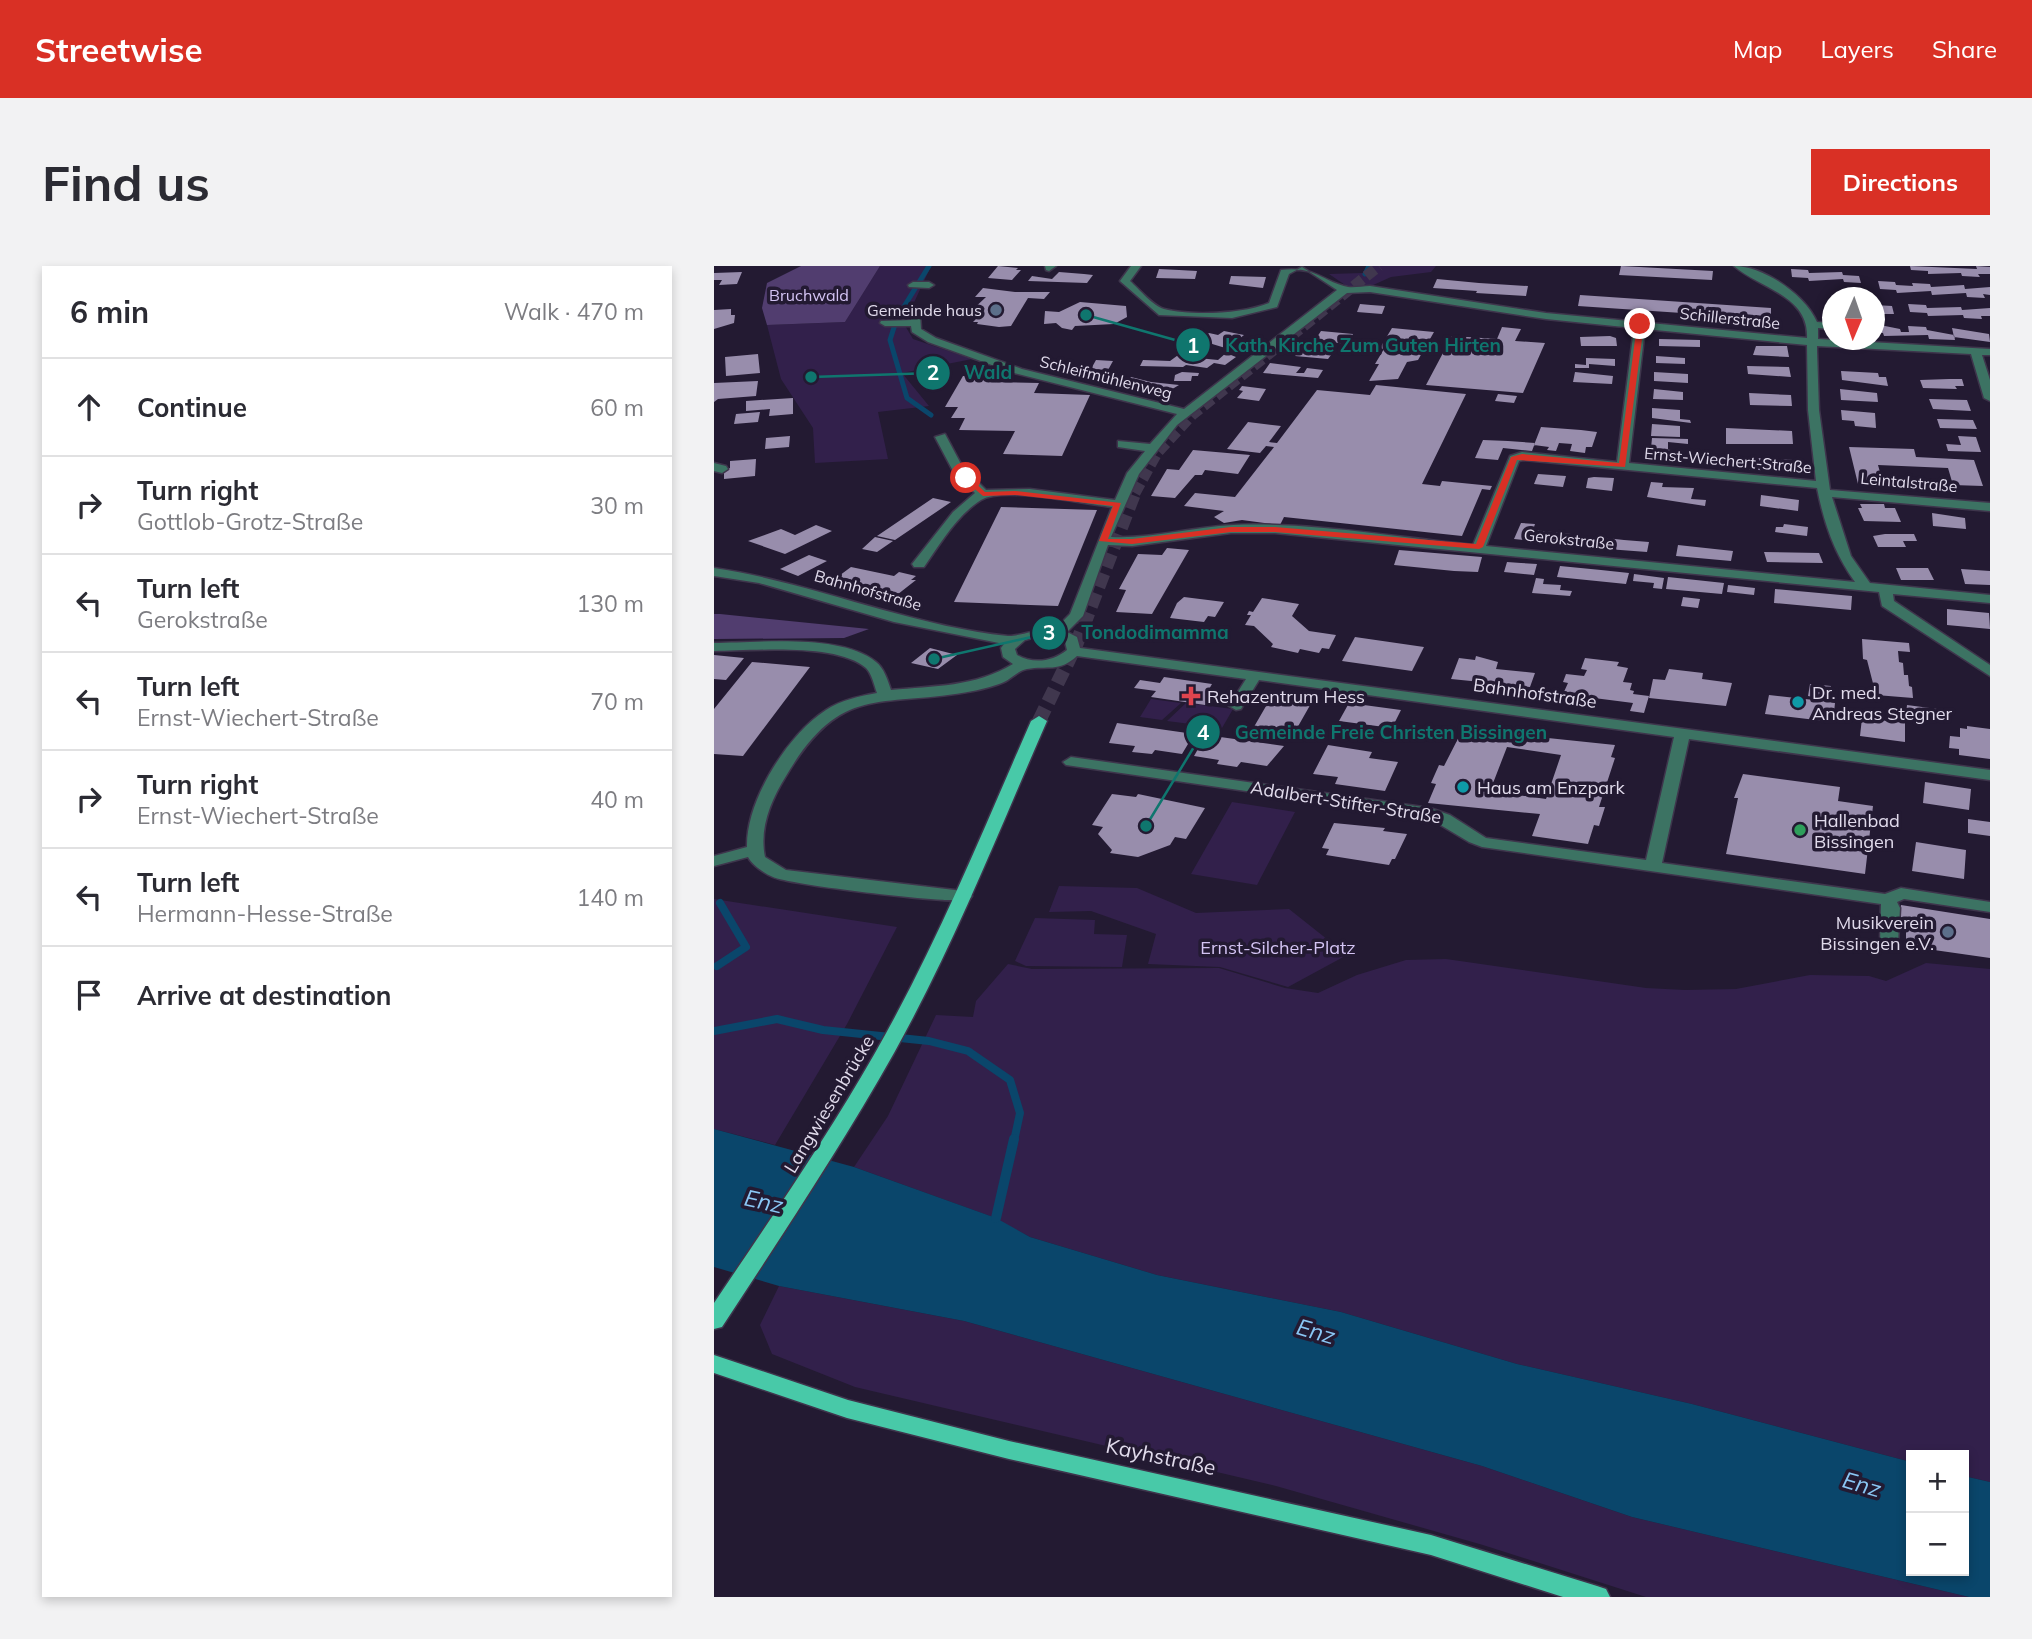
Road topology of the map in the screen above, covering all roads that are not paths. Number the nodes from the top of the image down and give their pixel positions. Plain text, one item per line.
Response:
1 (1136, 266) edge
2 (1298, 266) edge
3 (1306, 266) edge
4 (1739, 266) edge
5 (1343, 290) junction
6 (894, 318) dead end
7 (1640, 324) junction
8 (1813, 325) junction
9 (1822, 325) edge
10 (1812, 342) junction
11 (1976, 352) junction
12 (1990, 352) edge
13 (1990, 398) edge
14 (1186, 413) junction
15 (941, 436) dead end
16 (1122, 444) dead end
17 (1151, 448) junction
18 (1623, 466) junction
19 (1824, 489) junction
20 (983, 494) junction
21 (1118, 504) junction
22 (1990, 507) edge
23 (1103, 541) junction
24 (1479, 547) junction
25 (919, 564) dead end
26 (714, 572) edge
27 (1866, 587) junction
28 (1886, 590) junction
29 (1990, 599) edge
30 (1058, 634) junction
31 (1013, 641) junction
32 (714, 647) edge
33 (1074, 650) junction
34 (1024, 664) junction
35 (1990, 672) edge
36 (1255, 675) junction
37 (885, 695) junction
38 (1236, 706) dead end
39 (1039, 721) tunnel mouth
40 (1682, 734) junction
41 (1071, 762) dead end
42 (1990, 775) edge
43 (754, 850) junction
44 (714, 861) edge
45 (1653, 866) junction
46 (963, 896) junction
47 (1888, 900) junction
48 (1990, 907) edge
49 (1889, 943) dead end
50 (714, 1321) edge
51 (714, 1364) edge
52 (1598, 1597) edge

1 - 2 street
3 - 5 street
4 - 8 street
5 - 7 street, Schillerstraße
5 - 14 street
6 - 14 street, Schleifmühlenweg
7 - 10 street, Schillerstraße
7 - 18 street
8 - 9 street
8 - 10 street
10 - 11 street, Schillerstraße
10 - 19 street
11 - 12 street, Schillerstraße
11 - 13 street
14 - 17 street
15 - 20 street
16 - 17 street
17 - 21 street
18 - 19 street, Ernst-Wiechert-Straße
18 - 24 street, Ernst-Wiechert-Straße
19 - 22 street, Leintalstraße
19 - 27 street
20 - 21 street
20 - 25 street
21 - 23 street
23 - 24 street, Gerokstraße
23 - 30 street
24 - 27 street, Gerokstraße
26 - 31 street, Bahnhofstraße
27 - 28 street, Gerokstraße
28 - 29 street, Gerokstraße
28 - 35 street
30 - 31 street
30 - 33 street
31 - 34 street
32 - 37 street
33 - 34 street
33 - 36 street, Bahnhofstraße
34 - 37 street
36 - 38 street
36 - 40 street, Bahnhofstraße
37 - 43 street
39 - 46 main road, Langwiesenbrücke
40 - 42 street, Bahnhofstraße
40 - 45 street
41 - 45 street, Adalbert-Stifter-Straße
43 - 44 street
43 - 46 street
45 - 47 street, Adalbert-Stifter-Straße
46 - 50 main road, Langwiesenbrücke
47 - 48 street, Adalbert-Stifter-Straße
47 - 49 street
51 - 52 main road, Kayhstraße

